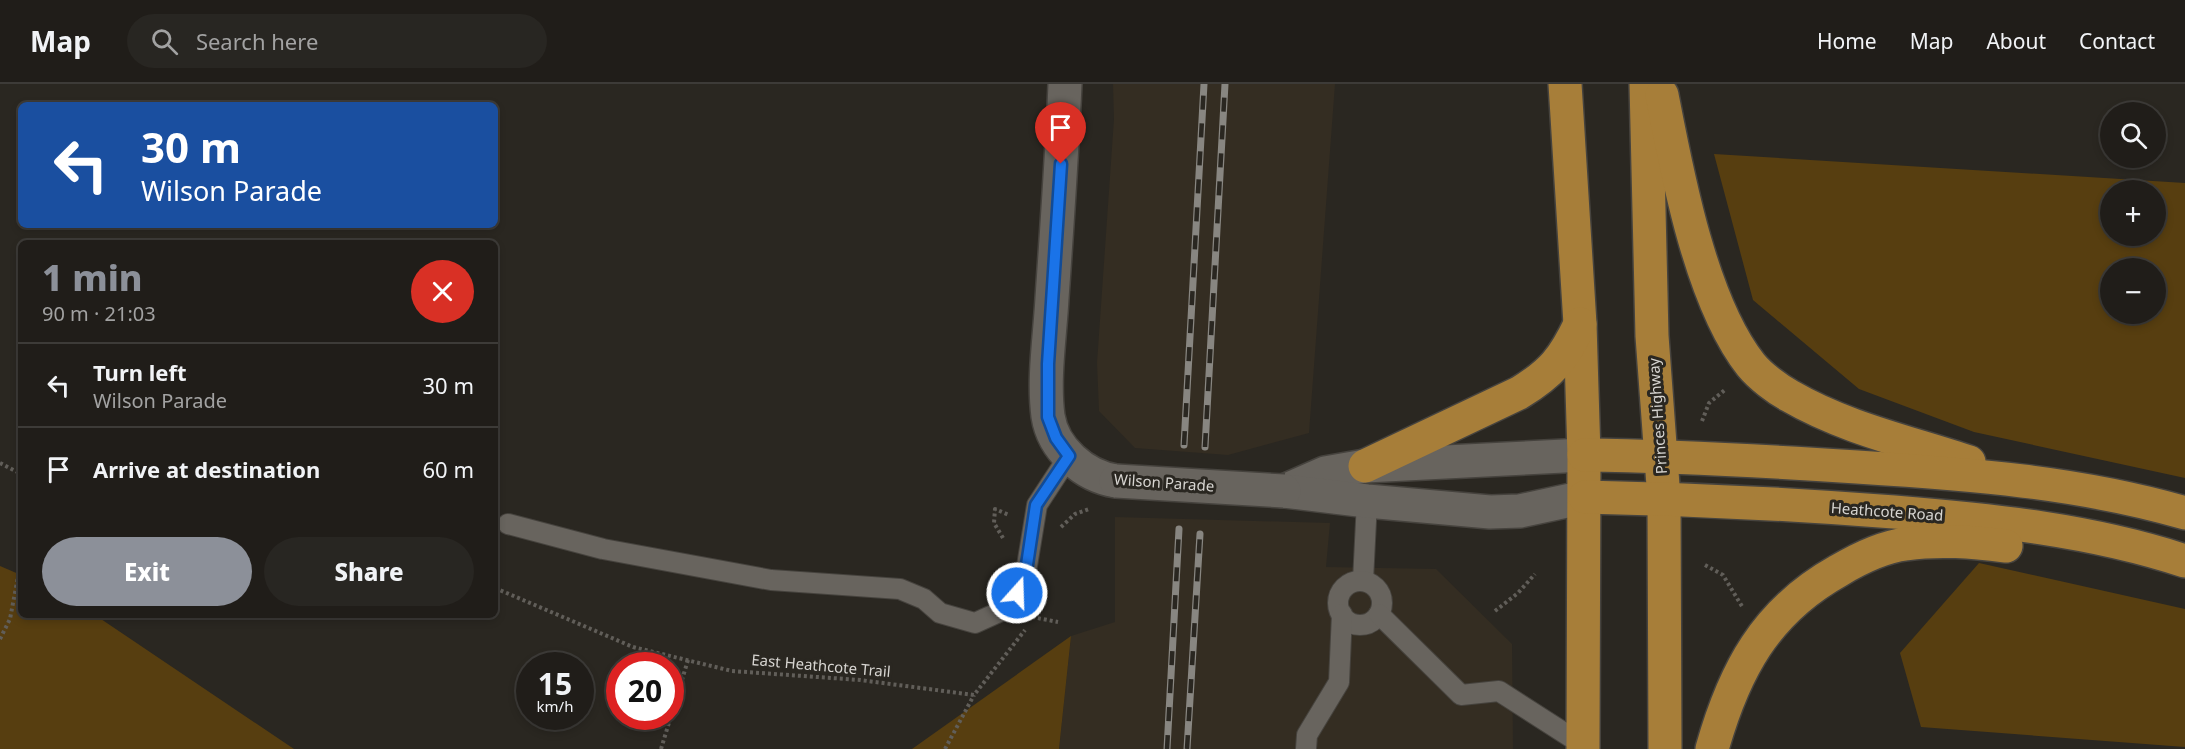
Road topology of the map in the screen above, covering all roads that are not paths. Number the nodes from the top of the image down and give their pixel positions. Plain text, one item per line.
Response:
1 (1065, 84) edge
2 (1565, 84) edge
3 (1646, 84) edge
4 (1660, 84) edge
5 (1580, 324) junction
6 (1584, 455) junction
7 (1069, 456) junction
8 (1660, 456) junction
9 (1365, 466) junction
10 (2028, 481) junction
11 (1284, 491) junction
12 (1585, 497) junction
13 (1664, 499) junction
14 (1366, 501) junction
15 (2185, 513) edge
16 (508, 524) dead end
17 (2185, 561) edge
18 (2185, 578) edge
19 (1363, 581) junction
20 (1342, 614) junction
21 (1379, 614) junction
22 (1583, 747) edge
23 (1306, 749) edge
24 (1665, 749) edge
25 (1712, 749) edge

1 - 7 street, Wilson Parade
2 - 5 highway
3 - 8 highway, Princes Highway
4 - 10 highway
5 - 6 highway
5 - 9 highway
6 - 8 highway
6 - 9 street, Wilson Parade
6 - 12 highway
7 - 11 street, Wilson Parade, bridge
7 - 16 lane
8 - 10 highway
8 - 13 highway, Princes Highway
9 - 11 street, Wilson Parade
10 - 15 highway
11 - 14 street, Wilson Parade
12 - 13 highway, Heathcote Road
12 - 14 street, Wilson Parade
12 - 22 highway
13 - 17 highway, Heathcote Road
13 - 24 highway, Princes Highway
14 - 19 lane
18 - 25 highway
19 - 20 lane
19 - 21 lane
20 - 21 lane
20 - 23 lane
21 - 22 lane

